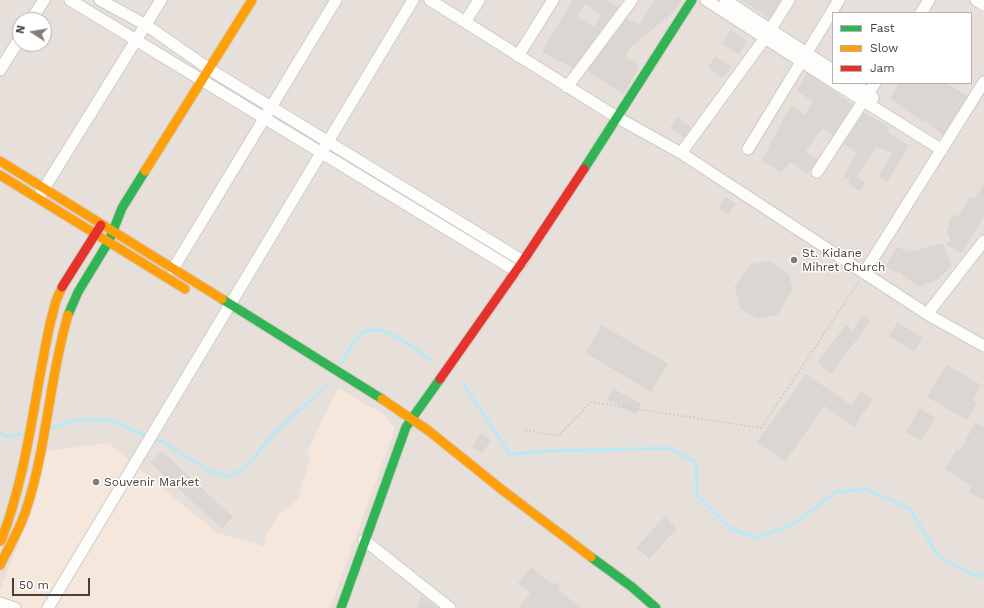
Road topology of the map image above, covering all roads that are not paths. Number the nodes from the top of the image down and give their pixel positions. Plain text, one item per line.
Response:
1 (44, 0) edge
2 (70, 0) edge
3 (100, 0) edge
4 (161, 0) edge
5 (252, 0) edge
6 (336, 0) edge
7 (413, 0) edge
8 (430, 0) edge
9 (479, 0) edge
10 (553, 0) edge
11 (632, 0) edge
12 (692, 0) edge
13 (706, 0) edge
14 (725, 0) edge
15 (789, 0) edge
16 (839, 0) edge
17 (929, 0) edge
18 (976, 0) edge
19 (984, 5) edge
20 (37, 12) edge
21 (922, 12) edge
22 (465, 22) junction
23 (146, 25) junction
24 (768, 34) junction
25 (136, 40) junction
26 (12, 51) edge
27 (518, 56) junction
28 (804, 57) junction
29 (209, 69) junction
30 (0, 70) edge
31 (832, 70) edge
32 (832, 80) edge
33 (201, 81) junction
34 (984, 82) edge
35 (838, 84) edge
36 (854, 84) edge
37 (874, 84) edge
38 (567, 87) junction
39 (866, 97) junction
40 (271, 107) junction
41 (264, 118) junction
42 (618, 118) junction
43 (327, 142) junction
44 (748, 149) dead end
45 (942, 150) junction
46 (321, 153) junction
47 (681, 153) junction
48 (0, 161) edge
49 (817, 172) dead end
50 (0, 175) edge
51 (44, 188) junction
52 (38, 198) junction
53 (122, 208) junction
54 (101, 225) junction
55 (113, 232) junction
56 (95, 234) junction
57 (984, 241) edge
58 (108, 242) junction
59 (523, 261) junction
60 (173, 268) junction
61 (516, 271) junction
62 (864, 273) junction
63 (192, 293) dead end
64 (226, 310) junction
65 (927, 314) junction
66 (264, 336) dead end
67 (984, 346) edge
68 (376, 407) dead end
69 (407, 426) junction
70 (456, 465) dead end
71 (364, 540) junction
72 (0, 542) edge
73 (585, 557) junction
74 (0, 565) edge
75 (623, 592) dead end
76 (634, 602) dead end
77 (0, 603) edge
78 (15, 608) edge
79 (48, 608) edge
80 (341, 608) edge
81 (450, 608) edge
82 (642, 608) edge
83 (656, 608) edge

1 - 20 street
2 - 25 street
3 - 23 street
4 - 23 street
5 - 29 street
6 - 40 street
7 - 43 street
8 - 22 street
9 - 22 street
10 - 27 street
11 - 38 street
12 - 42 street
13 - 24 street
14 - 24 street
15 - 24 street
16 - 28 street
17 - 21 street
18 - 19 street
22 - 27 street
23 - 25 street
23 - 29 street
24 - 28 street
24 - 47 street
25 - 33 street
25 - 51 street
26 - 30 street
27 - 38 street
28 - 31 street
28 - 32 street
28 - 44 street
29 - 33 street
29 - 40 street
33 - 41 street
33 - 53 street
34 - 45 street
35 - 39 street
36 - 39 street
37 - 39 street
38 - 42 street
39 - 45 street
39 - 49 street
40 - 41 street
40 - 43 street
41 - 46 street
41 - 60 street
42 - 47 street
42 - 59 street
43 - 46 street
43 - 59 street
45 - 62 street
46 - 61 street
46 - 64 street
47 - 62 street
48 - 51 street
50 - 52 street
51 - 52 street
51 - 54 street
52 - 56 street
53 - 54 street
53 - 55 street
54 - 55 street
54 - 56 street
55 - 58 street
55 - 60 street
56 - 58 street
56 - 72 street
57 - 65 street
58 - 63 street
58 - 74 street
59 - 61 street
60 - 64 street
61 - 69 street
62 - 65 street
64 - 69 street
64 - 79 street
65 - 67 street
66 - 68 street
69 - 71 street
69 - 73 street
70 - 73 street
71 - 80 street
71 - 81 street
73 - 75 street
73 - 83 street
76 - 82 street
77 - 78 street

